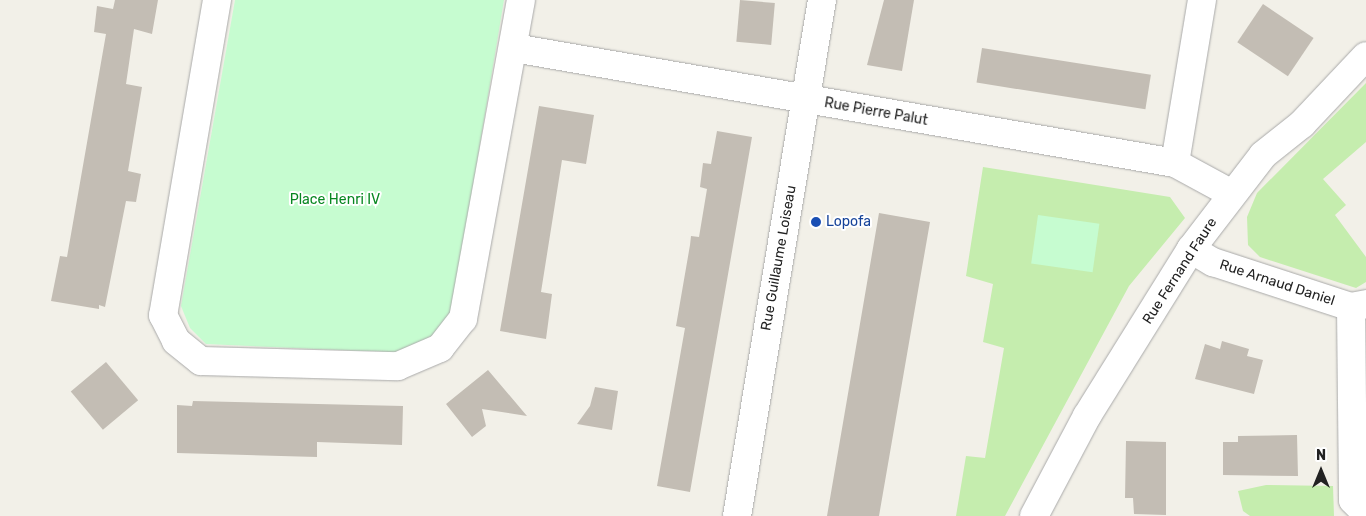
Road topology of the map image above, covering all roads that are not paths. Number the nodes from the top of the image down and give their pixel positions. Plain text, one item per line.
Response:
1 (216, 0) edge
2 (521, 0) edge
3 (822, 0) edge
4 (1202, 0) edge
5 (514, 48) junction
6 (1366, 56) edge
7 (808, 100) junction
8 (1175, 163) junction
9 (1232, 194) junction
10 (1191, 250) junction
11 (1359, 306) edge
12 (1366, 513) edge
13 (738, 516) edge
14 (1034, 516) edge

1 - 5 street
2 - 5 street
3 - 7 street, Rue Guillaume Loiseau
4 - 8 street
5 - 7 street, Rue Pierre Palut
6 - 9 street, Rue Fernand Faure
7 - 8 street, Rue Pierre Palut
7 - 13 street, Rue Guillaume Loiseau
8 - 9 street, Rue Pierre Palut
9 - 10 street, Rue Fernand Faure
10 - 11 street, Rue Arnaud Daniel
10 - 14 street, Rue Fernand Faure
11 - 12 street

